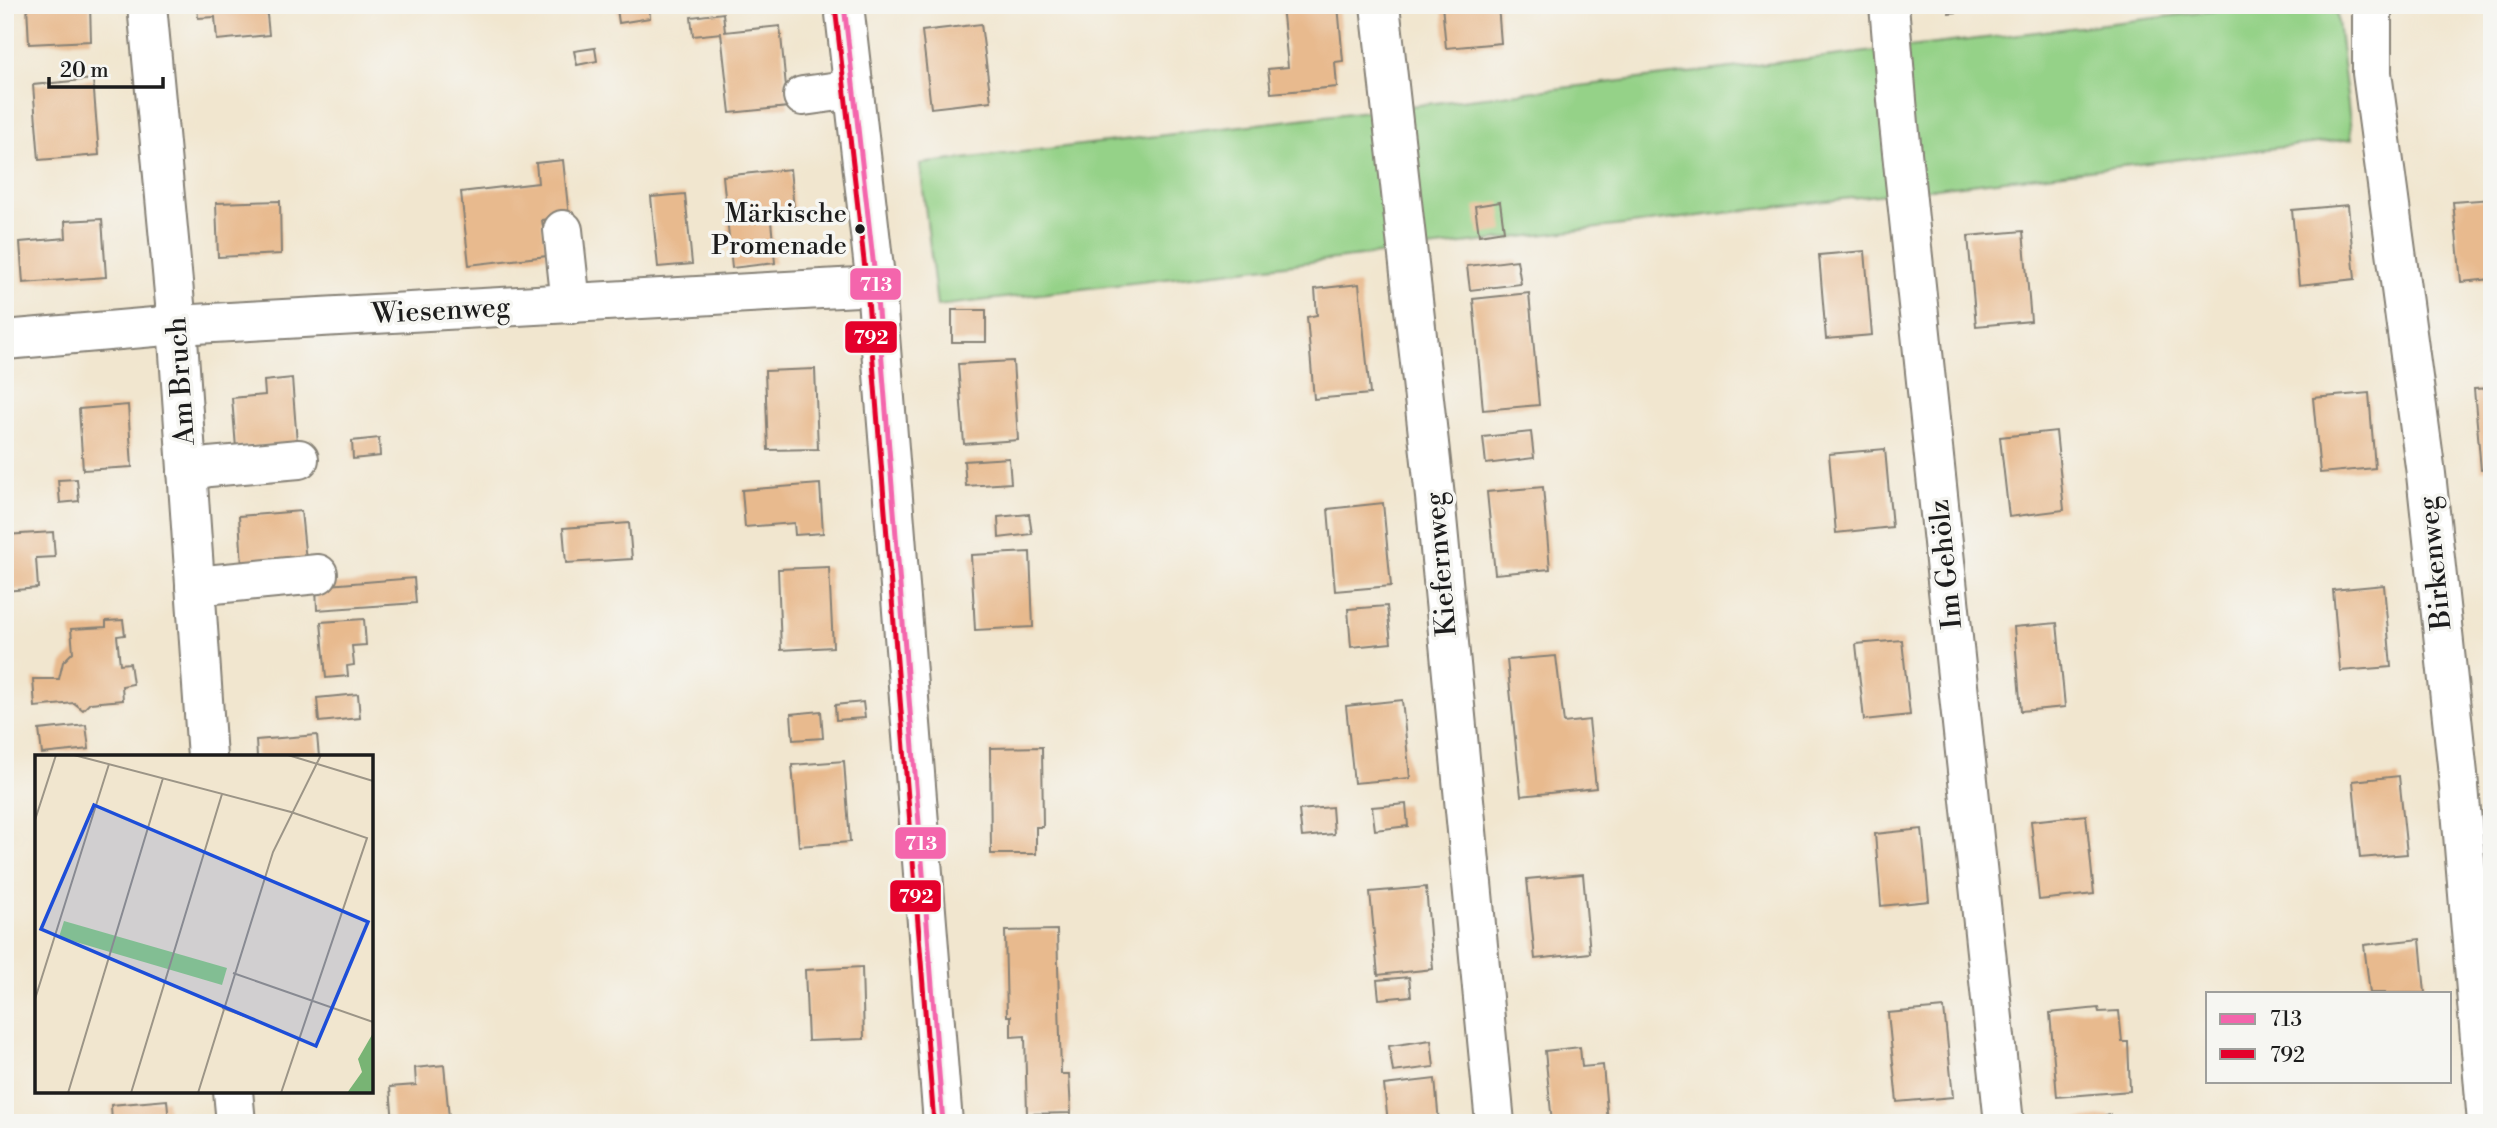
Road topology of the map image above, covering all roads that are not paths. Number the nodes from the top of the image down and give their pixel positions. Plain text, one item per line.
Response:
1 (148, 5) edge
2 (1380, 5) edge
3 (1889, 5) edge
4 (2372, 5) edge
5 (850, 6) edge
6 (854, 89) junction
7 (803, 96) dead end
8 (563, 230) dead end
9 (876, 286) junction
10 (570, 304) junction
11 (177, 325) junction
12 (5, 340) edge
13 (299, 459) dead end
14 (187, 472) junction
15 (318, 574) dead end
16 (195, 586) junction
17 (206, 755) edge
18 (233, 1093) edge
19 (236, 1123) edge
20 (943, 1123) edge
21 (1495, 1123) edge
22 (2004, 1123) edge
23 (2487, 1123) edge

1 - 11 street, Am Bruch
2 - 21 street, Kiefernweg
3 - 22 street, Im Gehölz
4 - 23 street, Birkenweg
5 - 6 street
6 - 7 street
6 - 9 street
8 - 10 street
9 - 10 street, Wiesenweg
9 - 20 street
10 - 11 street, Wiesenweg
11 - 12 street, Wiesenweg
11 - 14 street, Am Bruch
13 - 14 street
14 - 16 street, Am Bruch
15 - 16 street
16 - 17 street, Am Bruch
18 - 19 street

